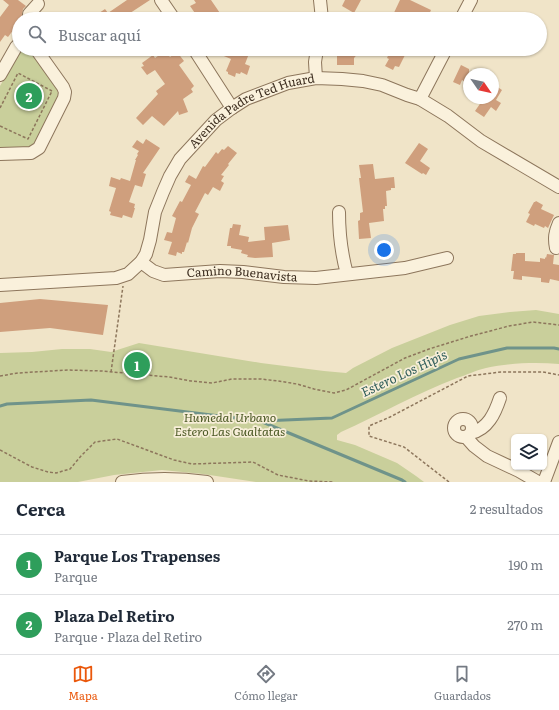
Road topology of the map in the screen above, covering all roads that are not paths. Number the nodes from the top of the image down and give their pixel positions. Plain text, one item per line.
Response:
1 (161, 0) edge
2 (320, 0) edge
3 (470, 0) edge
4 (38, 4) dead end
5 (32, 12) edge
6 (169, 12) edge
7 (321, 12) edge
8 (464, 12) edge
9 (12, 54) edge
10 (41, 56) edge
11 (199, 56) edge
12 (316, 56) edge
13 (442, 56) edge
14 (0, 75) edge
15 (316, 78) junction
16 (420, 99) junction
17 (232, 108) junction
18 (0, 154) edge
19 (559, 187) edge
20 (339, 212) dead end
21 (559, 223) edge
22 (556, 248) dead end
23 (447, 258) dead end
24 (141, 262) junction
25 (347, 274) junction
26 (0, 285) edge
27 (500, 398) dead end
28 (559, 442) edge
29 (122, 482) edge
30 (207, 482) edge
31 (538, 482) edge
32 (544, 482) edge

1 - 6 street
2 - 7 street
3 - 8 street
4 - 5 street
9 - 14 street
10 - 18 street
11 - 17 street
12 - 15 street
13 - 16 street
15 - 16 street, Avenida Padre Ted Huard
15 - 17 street, Avenida Padre Ted Huard
16 - 19 street, Avenida Padre Ted Huard
17 - 24 street, Avenida Padre Ted Huard
20 - 25 street
21 - 22 street
23 - 25 street, Camino Buenavista
24 - 25 street, Camino Buenavista
24 - 26 street, Avenida Padre Ted Huard
27 - 31 street
28 - 32 street
29 - 30 street

